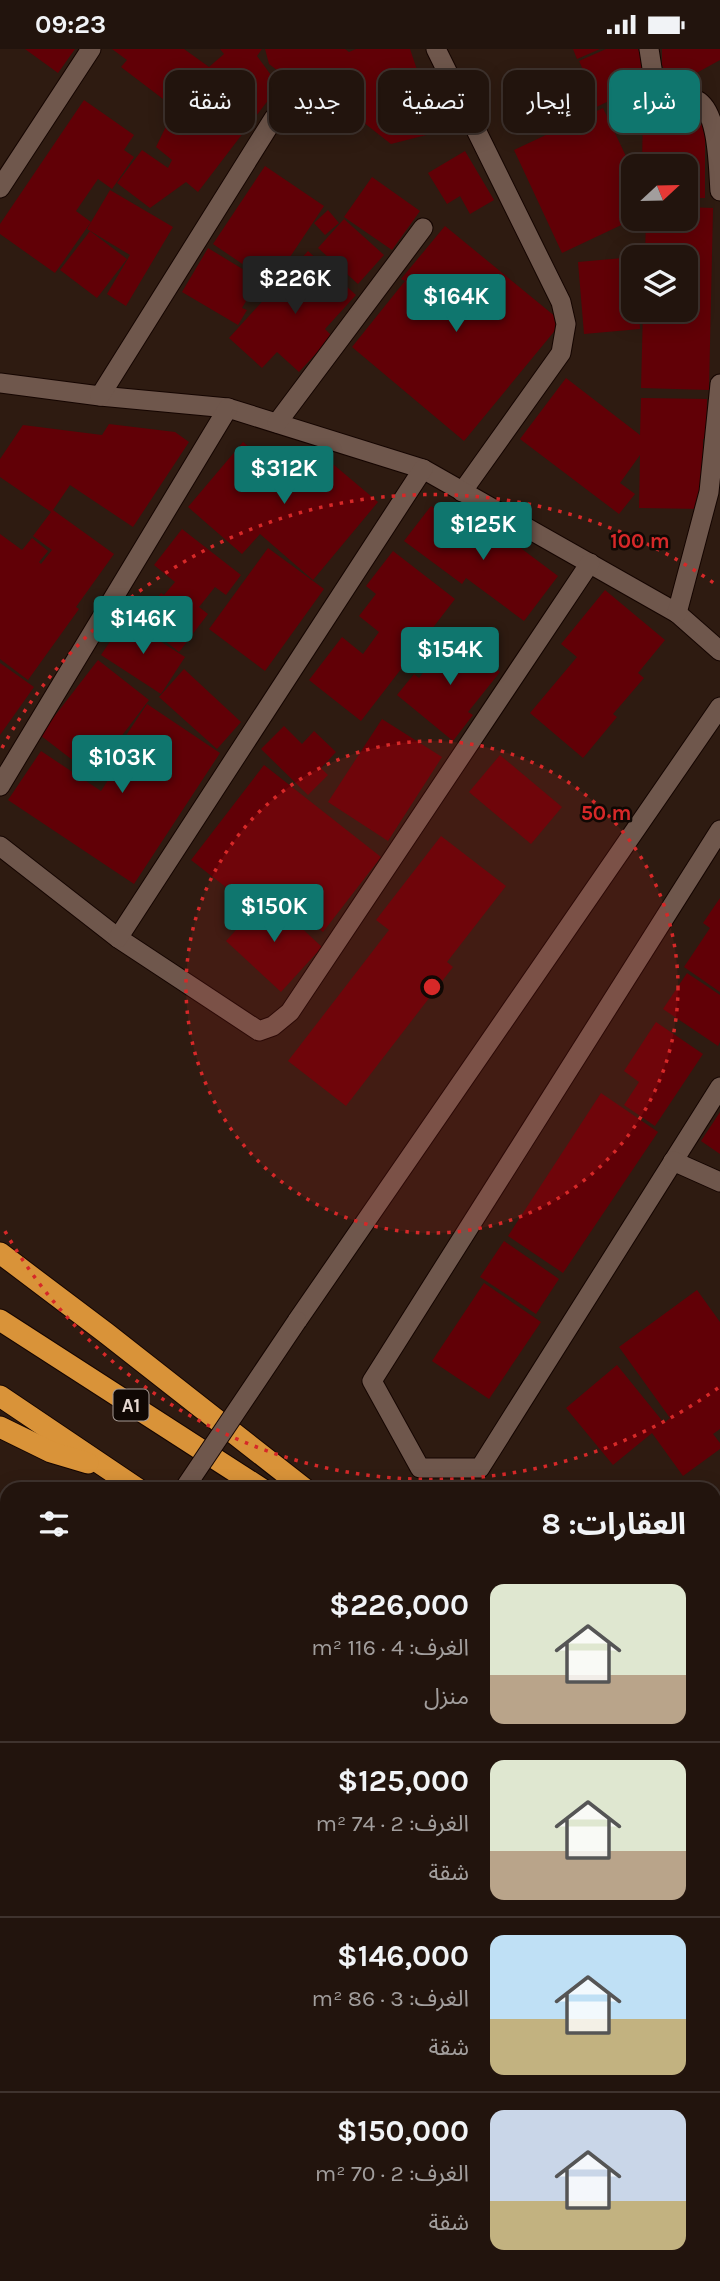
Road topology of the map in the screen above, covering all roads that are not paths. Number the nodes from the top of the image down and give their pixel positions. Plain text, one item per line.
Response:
1 (91, 49) edge
2 (436, 49) edge
3 (649, 49) edge
4 (269, 125) edge
5 (0, 188) edge
6 (720, 191) edge
7 (423, 228) dead end
8 (1, 384) edge
9 (720, 384) edge
10 (100, 396) junction
11 (228, 408) junction
12 (277, 423) junction
13 (423, 469) junction
14 (462, 492) junction
15 (590, 563) junction
16 (677, 613) junction
17 (720, 651) edge
18 (720, 707) edge
19 (0, 786) edge
20 (720, 829) edge
21 (0, 846) edge
22 (118, 937) junction
23 (720, 1087) edge
24 (673, 1161) junction
25 (720, 1182) edge
26 (0, 1253) edge
27 (0, 1320) edge
28 (0, 1396) edge
29 (0, 1427) edge
30 (108, 1469) junction
31 (128, 1482) edge
32 (189, 1482) edge
33 (251, 1482) edge
34 (295, 1482) edge

1 - 5 street
2 - 14 street
3 - 6 street
4 - 10 street
7 - 12 street
8 - 10 street
9 - 16 street
10 - 11 street
11 - 12 street
11 - 19 street
12 - 13 street
13 - 14 street
13 - 22 street
14 - 15 street
15 - 16 street
15 - 22 street
16 - 17 street
18 - 32 street, bridge
20 - 24 street
21 - 22 street
23 - 24 street
24 - 25 street
26 - 34 highway
27 - 33 highway, A1
28 - 30 highway
29 - 30 highway
30 - 31 highway

